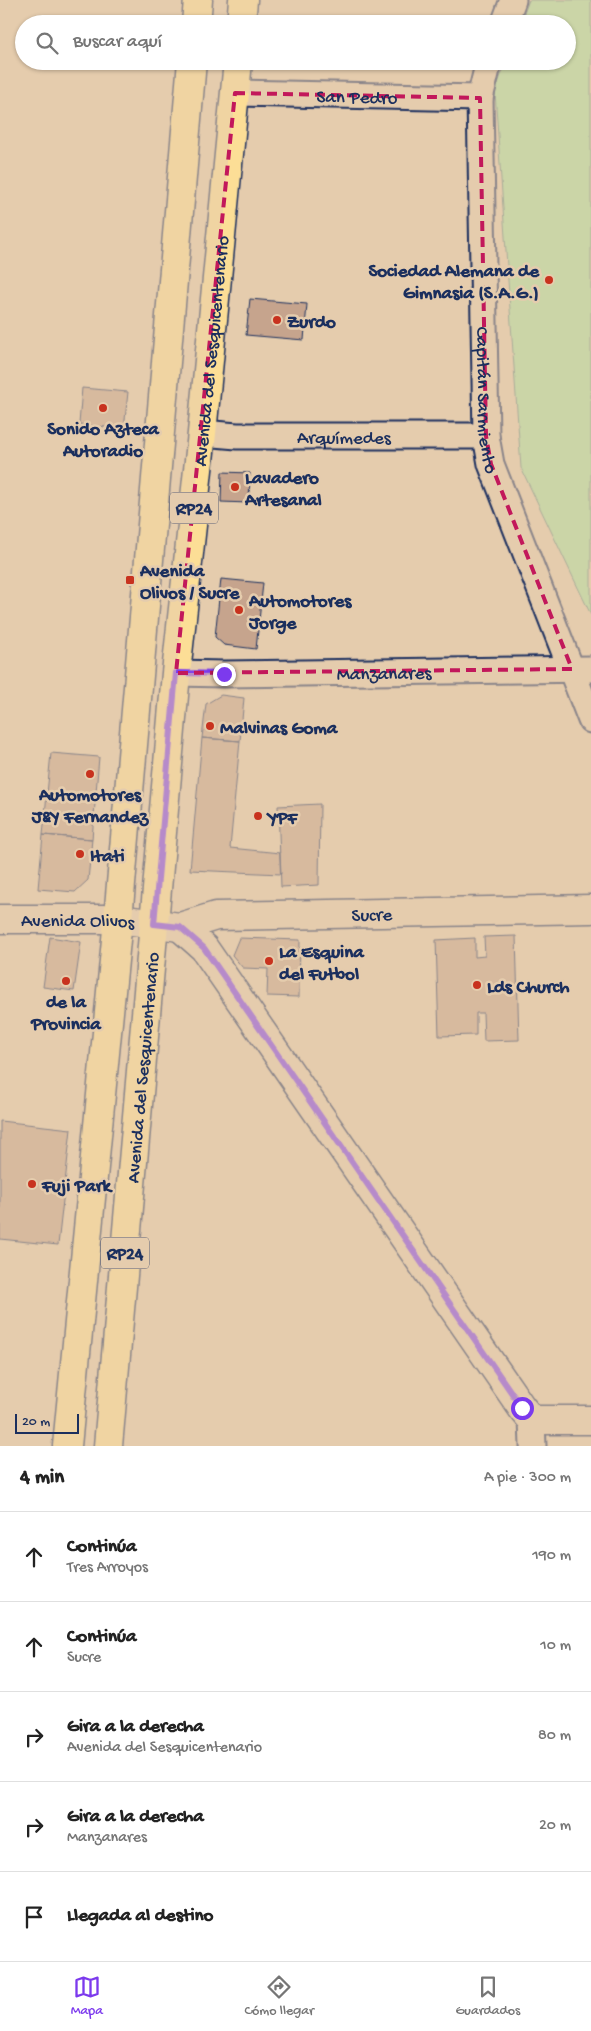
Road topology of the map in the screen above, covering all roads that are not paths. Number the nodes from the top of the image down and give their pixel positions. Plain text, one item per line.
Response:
1 (198, 0) edge
2 (242, 0) edge
3 (513, 0) edge
4 (197, 15) edge
5 (241, 15) edge
6 (507, 15) edge
7 (191, 70) edge
8 (237, 70) edge
9 (487, 70) edge
10 (235, 92) junction
11 (480, 98) junction
12 (202, 433) junction
13 (486, 436) junction
14 (581, 669) edge
15 (176, 673) junction
16 (591, 720) edge
17 (591, 909) edge
18 (0, 919) edge
19 (118, 919) junction
20 (167, 926) junction
21 (591, 1420) edge
22 (532, 1433) edge
23 (67, 1446) edge
24 (108, 1446) edge

1 - 4 main road
2 - 5 main road
3 - 6 street
7 - 19 main road, Avenida del Sesquicentenario / RP24
8 - 10 main road, Avenida del Sesquicentenario / RP24
9 - 11 street, Capitán Sarmiento
10 - 11 street, San Pedro
10 - 12 main road, Avenida del Sesquicentenario / RP24
11 - 13 street, Capitán Sarmiento
12 - 13 street, Arquímedes
12 - 15 main road, Avenida del Sesquicentenario / RP24
13 - 14 street, Capitán Sarmiento
14 - 15 street, Manzanares
14 - 16 street, Capitán Sarmiento
15 - 20 main road, Avenida del Sesquicentenario / RP24
17 - 20 street, Sucre
18 - 19 street, Avenida Olivos
19 - 20 street, Avenida Olivos
19 - 23 main road, Avenida del Sesquicentenario / RP24
20 - 22 street
20 - 24 main road, Avenida del Sesquicentenario / RP24
21 - 22 street

